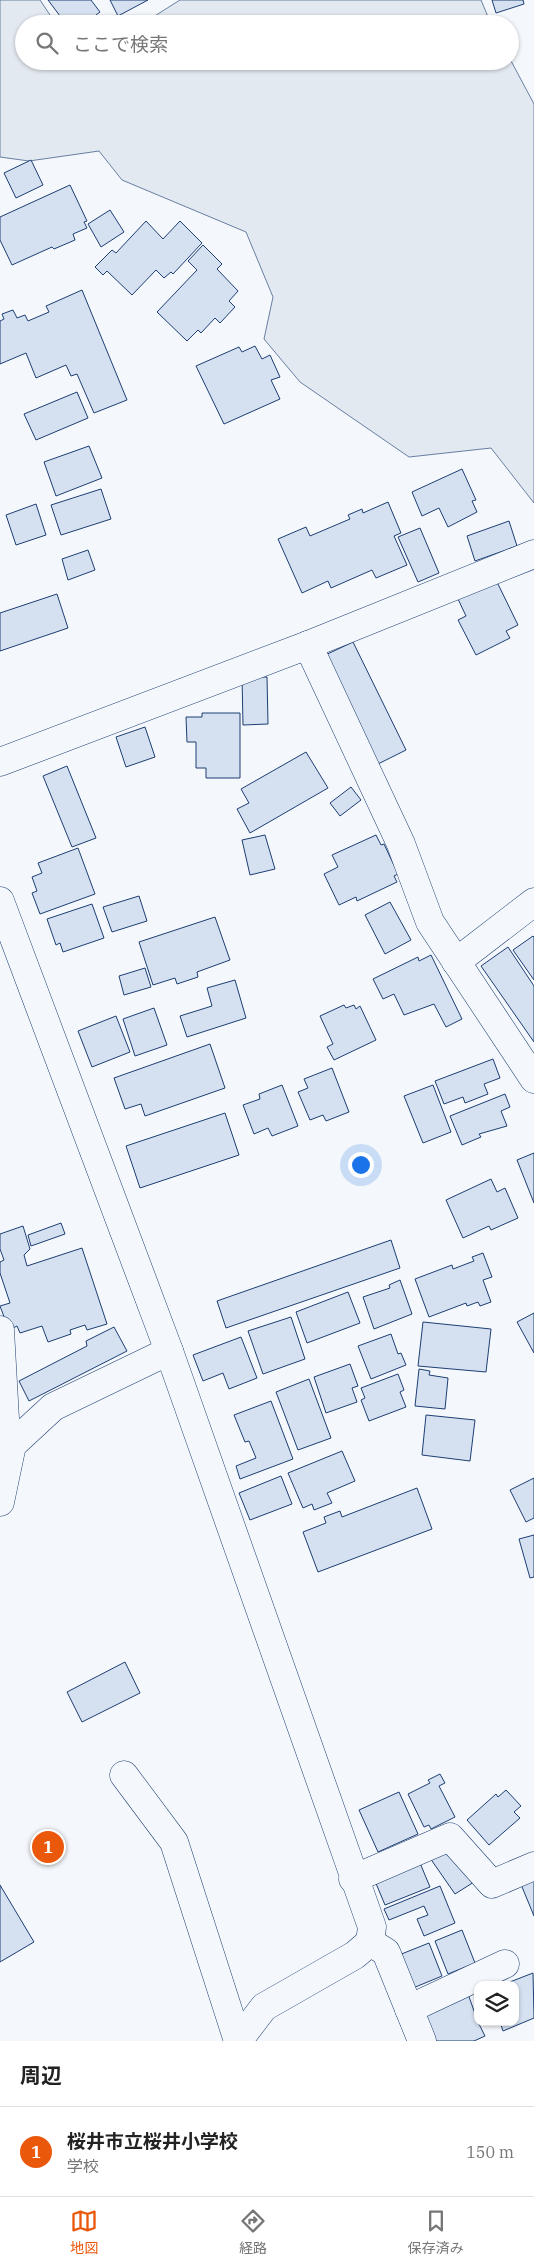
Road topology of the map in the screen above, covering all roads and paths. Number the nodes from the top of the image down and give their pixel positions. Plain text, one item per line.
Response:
1 (534, 554) edge
2 (308, 645) junction
3 (0, 762) edge
4 (0, 901) edge
5 (534, 902) edge
6 (456, 962) junction
7 (534, 1079) edge
8 (0, 1330) edge
9 (169, 1351) junction
10 (12, 1444) junction
11 (0, 1502) edge
12 (124, 1775) dead end
13 (534, 1866) edge
14 (353, 1879) junction
15 (370, 1942) junction
16 (505, 1964) dead end
17 (409, 2008) junction
18 (238, 2041) edge
19 (422, 2041) edge

1 - 2 street
2 - 3 street
2 - 6 street
4 - 9 street
5 - 6 street
6 - 7 street
8 - 10 street
9 - 10 street
9 - 14 street
10 - 11 street
12 - 18 street
13 - 14 street
14 - 15 street
15 - 17 street
15 - 18 street
16 - 17 street
17 - 19 street

